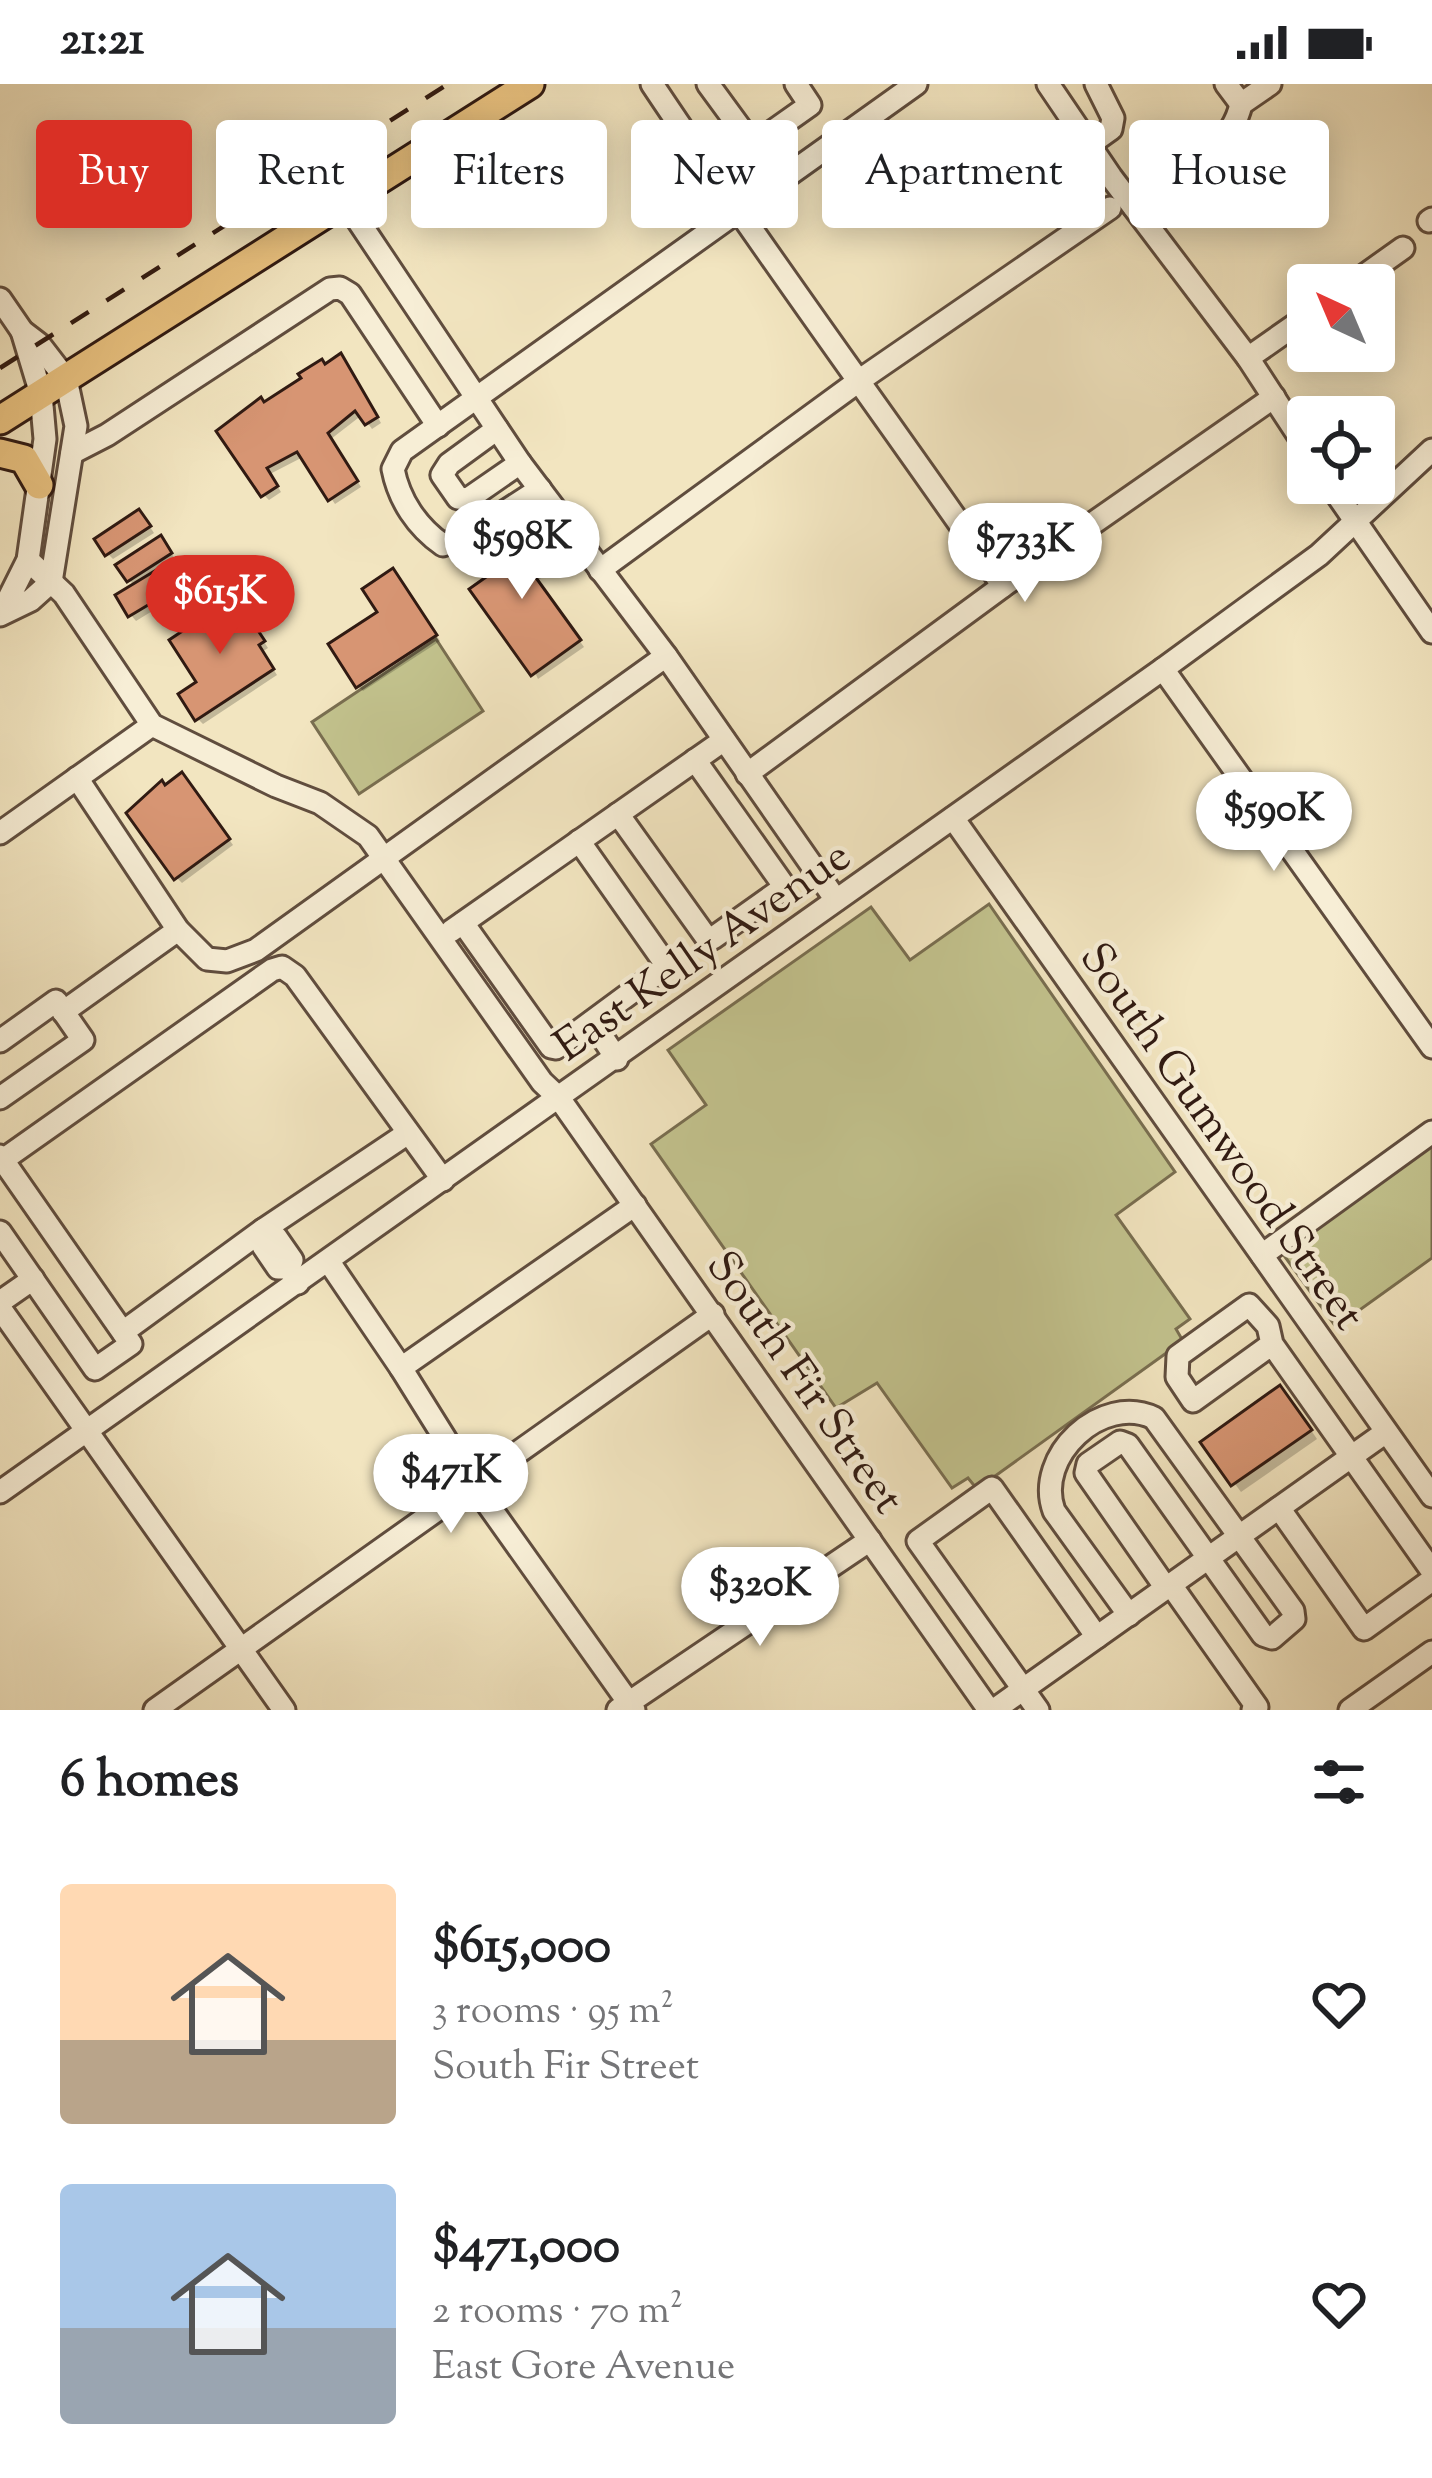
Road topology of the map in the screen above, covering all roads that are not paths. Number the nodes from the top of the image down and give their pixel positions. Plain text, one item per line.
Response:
1 (530, 84) edge
2 (652, 84) edge
3 (708, 84) edge
4 (796, 84) edge
5 (916, 84) edge
6 (1048, 84) edge
7 (1096, 84) edge
8 (1226, 84) edge
9 (1270, 84) edge
10 (1241, 104) junction
11 (676, 120) edge
12 (734, 120) edge
13 (789, 120) edge
14 (1073, 120) edge
15 (1238, 120) edge
16 (1105, 133) edge
17 (1105, 165) edge
18 (798, 168) edge
19 (387, 178) edge
20 (1129, 200) edge
21 (1110, 208) dead end
22 (308, 228) edge
23 (363, 228) edge
24 (715, 228) edge
25 (749, 228) edge
26 (1150, 228) edge
27 (1403, 248) dead end
28 (1381, 264) edge
29 (0, 299) edge
30 (1287, 331) edge
31 (1248, 358) junction
32 (860, 380) junction
33 (54, 386) junction
34 (1274, 397) junction
35 (478, 400) junction
36 (1287, 417) edge
37 (0, 420) edge
38 (438, 426) junction
39 (497, 429) junction
40 (1432, 450) edge
41 (0, 453) edge
42 (72, 453) junction
43 (520, 463) junction
44 (39, 485) junction
45 (540, 490) junction
46 (1343, 504) edge
47 (1355, 523) junction
48 (28, 560) junction
49 (600, 570) junction
50 (51, 582) junction
51 (1003, 586) junction
52 (0, 615) edge
53 (1429, 620) edge
54 (666, 656) junction
55 (1163, 668) junction
56 (152, 725) junction
57 (724, 740) junction
58 (695, 760) junction
59 (747, 774) junction
60 (76, 778) junction
61 (618, 814) junction
62 (953, 818) junction
63 (0, 833) edge
64 (579, 842) junction
65 (385, 856) junction
66 (836, 900) junction
67 (749, 911) junction
68 (463, 923) junction
69 (178, 930) junction
70 (441, 938) junction
71 (775, 944) junction
72 (63, 1012) junction
73 (592, 1022) junction
74 (0, 1041) edge
75 (1432, 1047) edge
76 (617, 1059) junction
77 (0, 1098) edge
78 (559, 1098) junction
79 (1432, 1132) edge
80 (408, 1133) junction
81 (1, 1159) edge
82 (442, 1180) junction
83 (635, 1205) junction
84 (0, 1232) edge
85 (264, 1232) junction
86 (1262, 1255) junction
87 (328, 1262) junction
88 (294, 1275) junction
89 (33, 1279) junction
90 (1293, 1300) junction
91 (0, 1305) edge
92 (712, 1314) junction
93 (1264, 1321) junction
94 (123, 1332) junction
95 (1272, 1344) junction
96 (401, 1368) junction
97 (87, 1431) junction
98 (1386, 1432) junction
99 (1351, 1457) junction
100 (474, 1485) junction
101 (0, 1492) edge
102 (1432, 1496) edge
103 (1279, 1508) junction
104 (1239, 1536) junction
105 (871, 1540) junction
106 (1209, 1558) junction
107 (1432, 1570) edge
108 (1432, 1580) edge
109 (1168, 1586) junction
110 (1129, 1615) junction
111 (1097, 1637) junction
112 (241, 1650) junction
113 (1428, 1662) edge
114 (1023, 1689) junction
115 (627, 1707) edge
116 (155, 1710) edge
117 (284, 1710) edge
118 (992, 1710) edge
119 (1038, 1710) edge
120 (1253, 1710) edge
121 (1350, 1710) edge

1 - 19 main road
2 - 11 street
3 - 12 street
4 - 13 street
5 - 18 street
6 - 14 street
7 - 16 street
8 - 10 street
9 - 10 street
10 - 15 street
17 - 20 street
21 - 32 street
22 - 33 main road
23 - 35 street
24 - 35 street
25 - 32 street
26 - 31 street
27 - 28 street
29 - 33 street
30 - 31 street
31 - 34 street
32 - 49 street
32 - 51 street
33 - 37 main road
33 - 42 street
33 - 44 street
34 - 36 street
34 - 51 street
35 - 38 street
35 - 39 street
38 - 42 street
38 - 45 street
39 - 43 street
39 - 43 street
40 - 47 street, East Kelly Avenue
41 - 44 main road
42 - 50 street
43 - 45 street
44 - 48 street
45 - 49 street
46 - 47 street
47 - 53 street
47 - 55 street, East Kelly Avenue
48 - 50 street
48 - 52 street
49 - 54 street
50 - 52 street
50 - 56 street
51 - 59 street
54 - 57 street
54 - 65 street
55 - 62 street, East Kelly Avenue
55 - 75 street
56 - 60 street
56 - 65 street, South Fir Street
57 - 58 street
57 - 59 street
58 - 61 street
58 - 67 street
59 - 66 street
60 - 63 street
60 - 69 street
61 - 64 street
61 - 67 street
62 - 66 street, East Kelly Avenue
62 - 86 street, South Gumwood Street
64 - 68 street
64 - 73 street
65 - 69 street
65 - 70 street, South Fir Street
66 - 71 street, East Kelly Avenue
67 - 71 street
68 - 70 street
68 - 73 street
69 - 72 street
70 - 78 street, South Fir Street
71 - 76 street, East Kelly Avenue
72 - 74 street
72 - 77 street
73 - 76 street
76 - 78 street, East Kelly Avenue
78 - 82 street, East Kelly Avenue
78 - 83 street, South Fir Street
79 - 86 street
80 - 81 street
80 - 82 street
80 - 85 street
81 - 94 street
82 - 87 street, East Kelly Avenue
83 - 92 street, South Fir Street
83 - 96 street
84 - 89 street
85 - 88 street
85 - 94 street
86 - 90 street, South Gumwood Street
87 - 88 street, East Kelly Avenue
87 - 96 street
88 - 97 street, East Kelly Avenue
89 - 91 street
89 - 94 street
90 - 93 street
90 - 98 street, South Gumwood Street
91 - 97 street
92 - 100 street
92 - 105 street, South Fir Street
93 - 95 street
93 - 95 street
95 - 99 street
96 - 100 street
97 - 101 street, East Kelly Avenue
97 - 112 street
98 - 99 street
98 - 102 street, South Gumwood Street
99 - 103 street
99 - 107 street
100 - 112 street
100 - 115 street
103 - 104 street
103 - 108 street
104 - 106 street
104 - 106 street
104 - 110 street
105 - 115 street
105 - 118 street, South Fir Street
106 - 109 street
106 - 109 street
109 - 110 street
109 - 120 street
110 - 111 street
111 - 114 street
111 - 114 street
112 - 116 street
112 - 117 street
113 - 121 street
114 - 118 street
114 - 119 street

